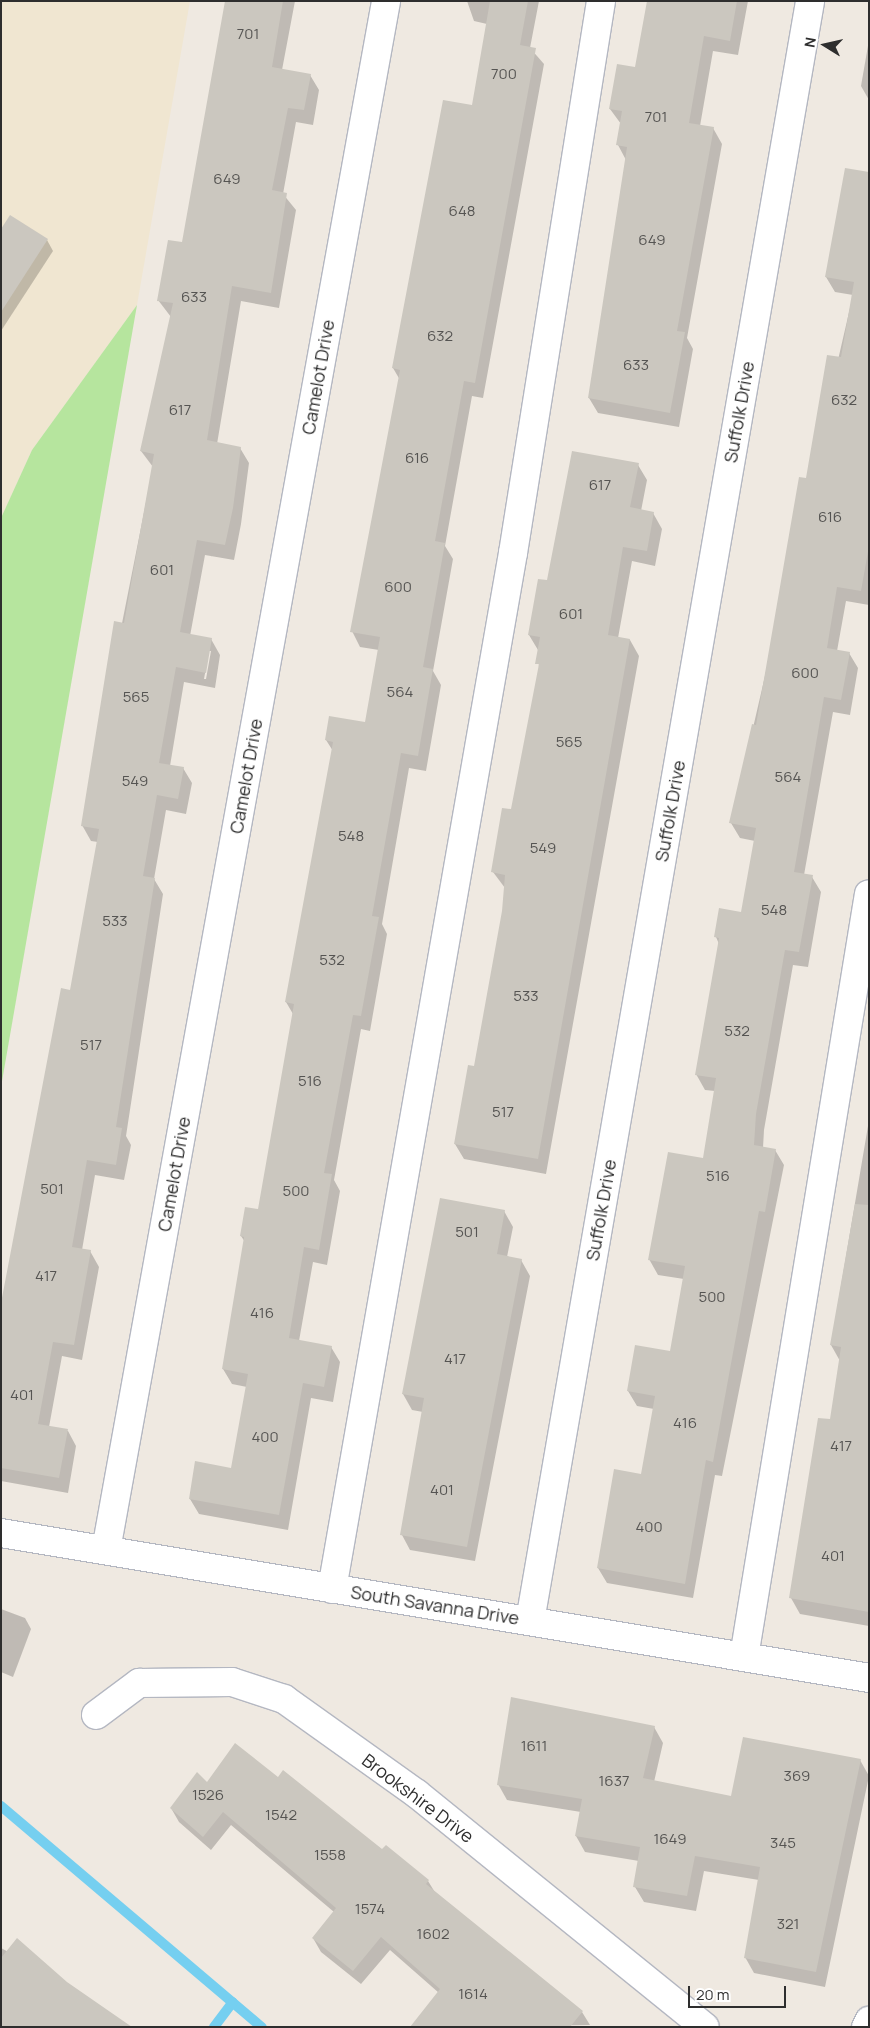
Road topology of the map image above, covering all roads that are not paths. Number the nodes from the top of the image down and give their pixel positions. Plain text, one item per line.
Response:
1 (386, 1) edge
2 (601, 1) edge
3 (810, 1) edge
4 (869, 894) edge
5 (1, 1533) edge
6 (106, 1550) junction
7 (332, 1588) junction
8 (530, 1621) junction
9 (744, 1657) junction
10 (869, 1678) edge
11 (96, 1715) dead end
12 (869, 2021) edge
13 (705, 2027) edge
14 (866, 2027) edge

1 - 6 street, Camelot Drive
2 - 7 street
3 - 8 street, Suffolk Drive
4 - 9 street
5 - 6 street, South Savanna Drive
6 - 7 street, South Savanna Drive
7 - 8 street, South Savanna Drive
8 - 9 street, South Savanna Drive
9 - 10 street, South Savanna Drive
11 - 13 street, Brookshire Drive
12 - 14 street

